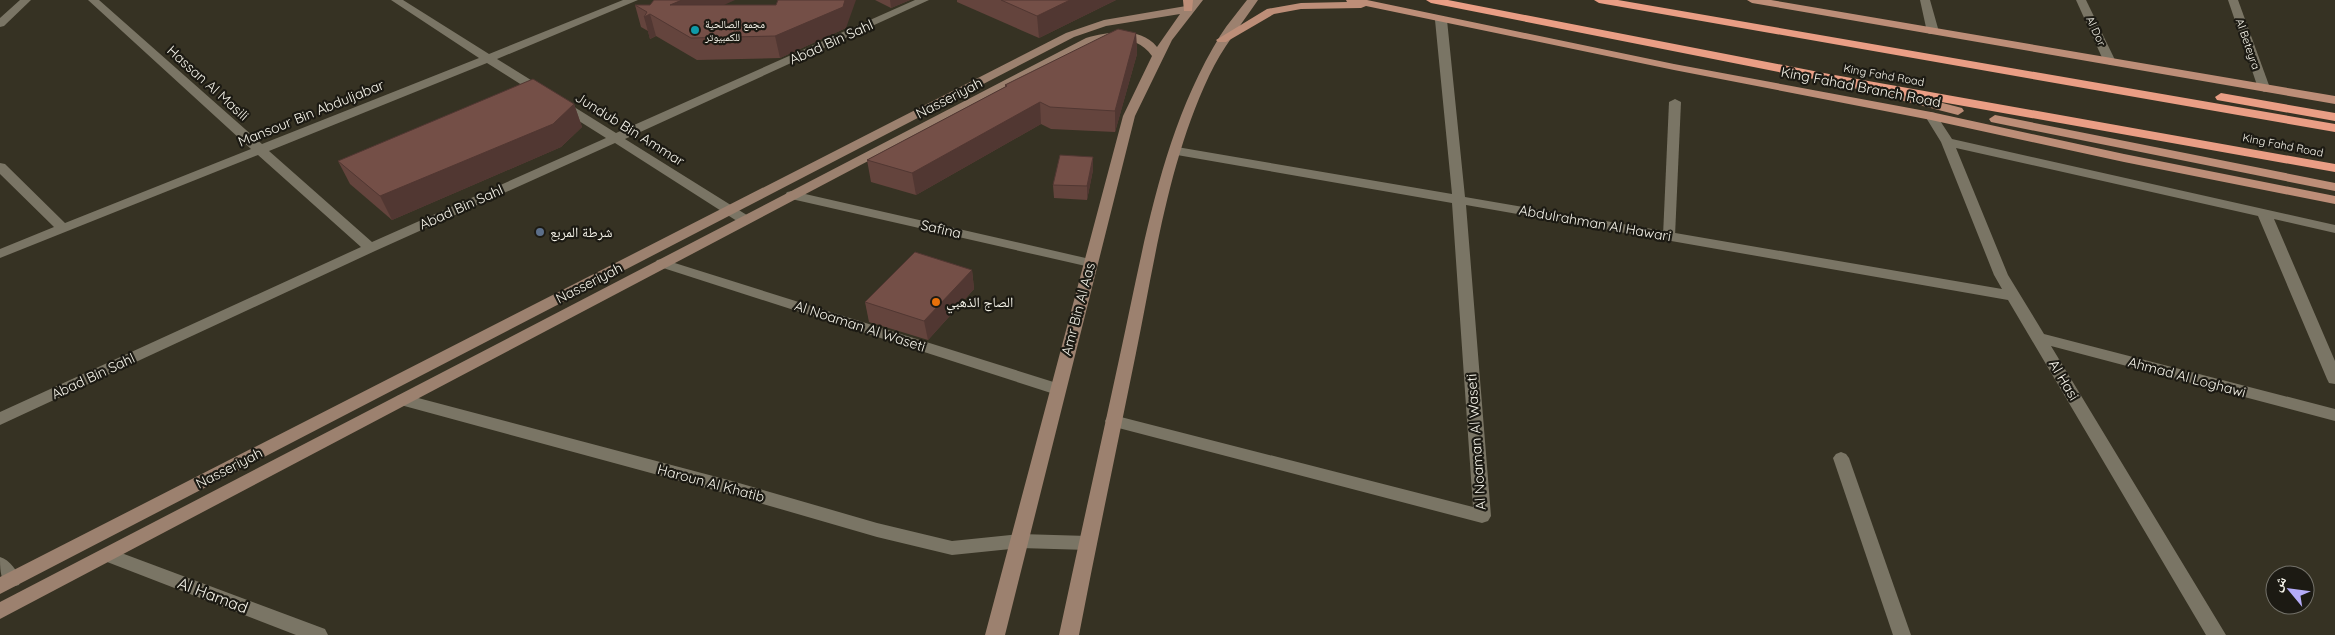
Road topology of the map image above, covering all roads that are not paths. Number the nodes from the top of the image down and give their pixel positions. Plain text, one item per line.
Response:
1 (26, 0) edge
2 (93, 0) edge
3 (396, 0) edge
4 (633, 0) edge
5 (924, 0) edge
6 (1253, 0) edge
7 (1351, 0) edge
8 (1368, 0) edge
9 (1403, 0) edge
10 (1431, 0) edge
11 (1599, 0) edge
12 (1752, 0) edge
13 (1924, 0) edge
14 (2081, 0) edge
15 (2233, 0) edge
16 (1191, 3) edge
17 (1382, 6) junction
18 (1441, 20) junction
19 (0, 24) edge
20 (1472, 26) junction
21 (1933, 32) junction
22 (1222, 40) junction
23 (1157, 55) junction
24 (488, 58) junction
25 (2110, 62) junction
26 (1829, 78) junction
27 (2264, 88) junction
28 (2113, 89) junction
29 (2335, 100) edge
30 (1674, 102) dead end
31 (1931, 116) junction
32 (2335, 117) edge
33 (2335, 128) edge
34 (615, 138) junction
35 (1947, 142) junction
36 (260, 149) junction
37 (1176, 151) junction
38 (0, 167) edge
39 (2335, 168) edge
40 (2335, 187) edge
41 (792, 195) junction
42 (1459, 200) junction
43 (2335, 200) edge
44 (729, 210) junction
45 (2264, 213) junction
46 (746, 220) junction
47 (63, 228) junction
48 (2335, 229) edge
49 (1669, 236) junction
50 (370, 248) junction
51 (0, 254) edge
52 (1090, 263) junction
53 (662, 264) junction
54 (2014, 296) junction
55 (2039, 338) junction
56 (2335, 379) edge
57 (1057, 389) junction
58 (403, 400) junction
59 (2335, 415) edge
60 (0, 419) edge
61 (1114, 421) junction
62 (1841, 458) dead end
63 (1020, 541) junction
64 (1088, 543) junction
65 (108, 555) junction
66 (0, 564) edge
67 (6, 583) edge
68 (0, 612) edge
69 (318, 635) edge
70 (995, 635) edge
71 (1068, 635) edge
72 (1902, 635) edge
73 (2216, 635) edge

1 - 19 street
2 - 36 street, Hassan Al Masili
3 - 24 street, Jundub Bin Ammar
4 - 24 street, Mansour Bin Abduljabar
5 - 34 street, Abad Bin Sahl
6 - 22 street
7 - 17 main road, King Fahad Branch Road
8 - 17 main road
9 - 20 main road
10 - 26 highway, King Fahd Road
11 - 28 highway, King Fahd Road
12 - 21 main road
13 - 21 street
14 - 25 street, Al Dor
15 - 27 street, Al Beteyra
16 - 23 street, Amr Bin Al Aas
16 - 44 street, Nasseriyah
17 - 18 main road, King Fahad Branch Road
17 - 22 main road
18 - 20 main road, King Fahad Branch Road
18 - 42 street, Al Noaman Al Waseti
20 - 31 main road, King Fahad Branch Road
21 - 25 main road
22 - 37 street
23 - 41 street, Nasseriyah
23 - 52 street, Amr Bin Al Aas
24 - 34 street, Jundub Bin Ammar
24 - 36 street, Mansour Bin Abduljabar
25 - 27 main road
26 - 39 highway, King Fahd Road
26 - 40 main road
27 - 29 main road
28 - 32 highway
28 - 33 highway, King Fahd Road
30 - 49 lane
31 - 35 street, Al Hasi
31 - 43 main road, King Fahad Branch Road
34 - 44 street, Jundub Bin Ammar
34 - 50 street, Abad Bin Sahl
35 - 45 street
35 - 54 street, Al Hasi
36 - 47 street, Mansour Bin Abduljabar
36 - 50 street, Hassan Al Masili
37 - 42 street, Abdulrahman Al Hawari
37 - 61 street
38 - 47 street
41 - 46 street, Nasseriyah
41 - 52 street, Safina
42 - 49 street, Abdulrahman Al Hawari
42 - 61 street, Al Noaman Al Waseti
44 - 46 street, Jundub Bin Ammar
44 - 67 street, Nasseriyah
45 - 48 street
45 - 56 street
46 - 53 street, Nasseriyah
47 - 51 street, Mansour Bin Abduljabar
49 - 54 street, Abdulrahman Al Hawari
50 - 60 street, Abad Bin Sahl
52 - 57 street, Amr Bin Al Aas
53 - 57 street, Al Noaman Al Waseti
53 - 58 street, Nasseriyah
54 - 55 street, Al Hasi
55 - 59 street, Ahmad Al Loghawi
55 - 73 street, Al Hasi
57 - 63 street, Amr Bin Al Aas
58 - 63 street, Haroun Al Khatib
58 - 65 street, Nasseriyah
61 - 64 street
62 - 72 lane
63 - 64 street, Haroun Al Khatib
63 - 70 street, Amr Bin Al Aas
64 - 71 street
65 - 68 street, Nasseriyah
65 - 69 street, Al Hamad
66 - 67 street

